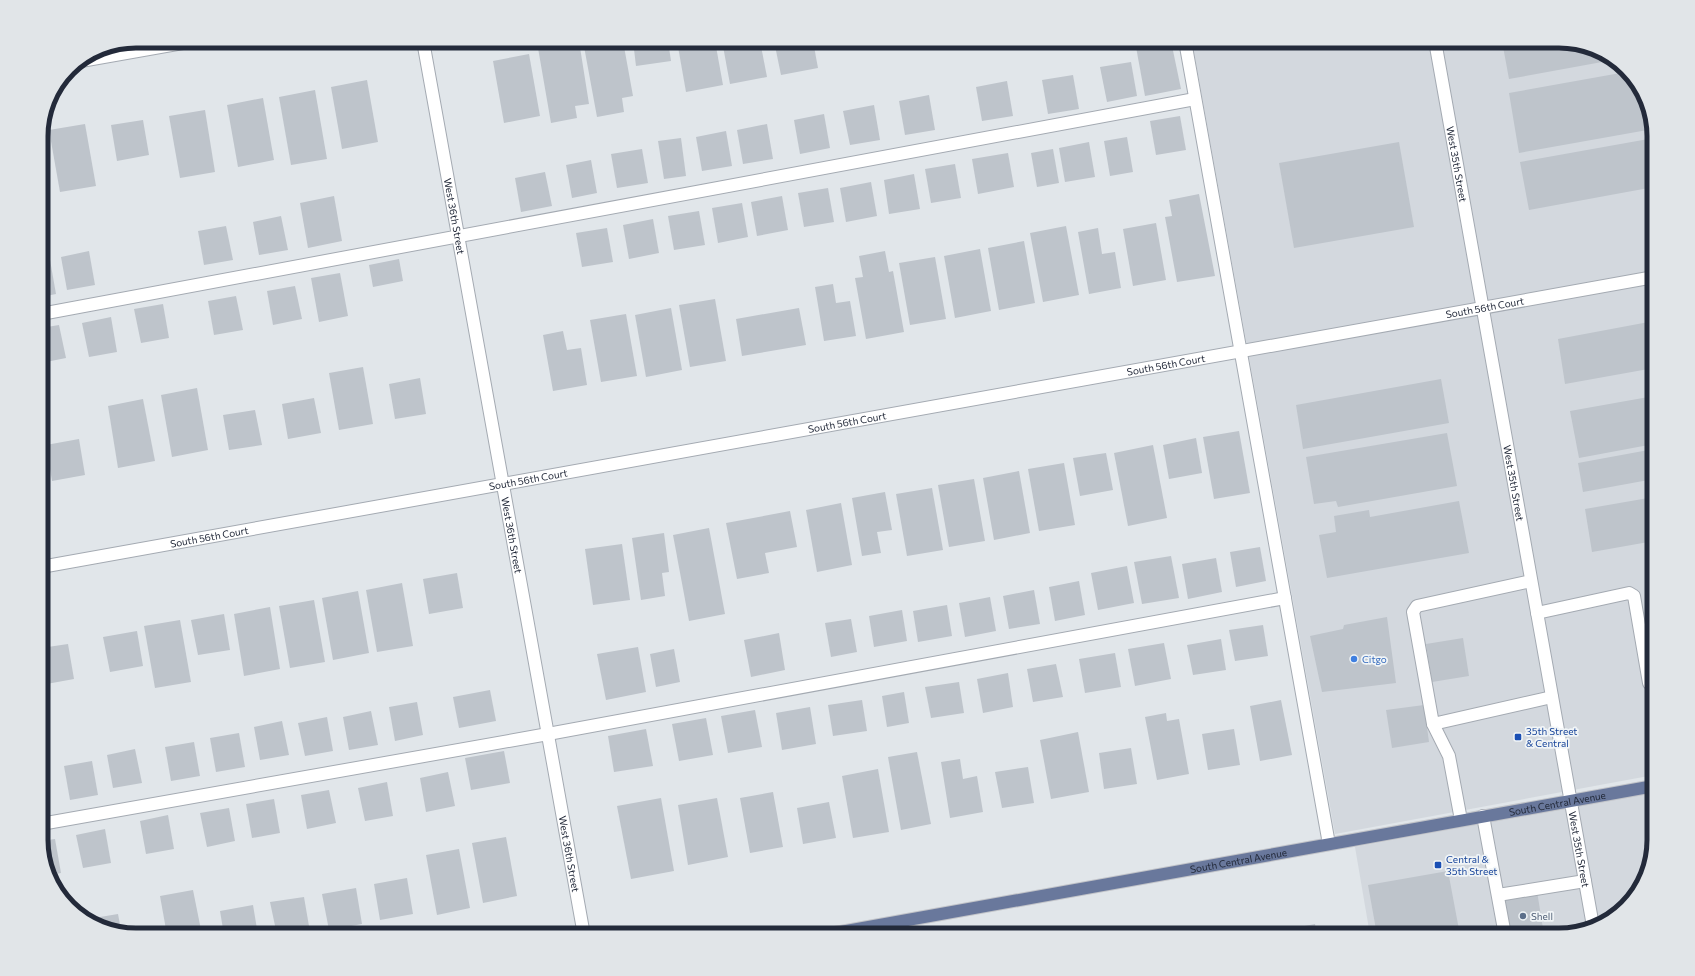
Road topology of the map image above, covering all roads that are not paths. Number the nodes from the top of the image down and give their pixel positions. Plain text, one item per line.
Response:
1 (154, 48) edge
2 (424, 48) edge
3 (1186, 48) edge
4 (1436, 48) edge
5 (95, 59) edge
6 (1196, 99) junction
7 (459, 238) junction
8 (1647, 278) edge
9 (1482, 307) junction
10 (48, 313) edge
11 (1241, 351) junction
12 (503, 484) junction
13 (48, 566) edge
14 (1531, 582) junction
15 (1285, 598) junction
16 (1537, 613) junction
17 (1647, 671) edge
18 (1552, 697) junction
19 (1433, 724) junction
20 (548, 734) junction
21 (1647, 787) edge
22 (1570, 800) junction
23 (1483, 816) junction
24 (1461, 820) junction
25 (48, 823) edge
26 (1329, 844) junction
27 (1585, 881) junction
28 (1498, 895) junction
29 (1592, 921) edge
30 (583, 928) edge
31 (863, 928) edge
32 (1504, 928) edge

1 - 5 street
2 - 7 street, West 36th Street
3 - 6 street
4 - 9 street, West 35th Street
6 - 7 street
6 - 11 street
7 - 10 street
7 - 12 street, West 36th Street
8 - 9 street, South 56th Court
9 - 11 street, South 56th Court
9 - 14 street, West 35th Street
11 - 12 street, South 56th Court
11 - 15 street
12 - 13 street, South 56th Court
12 - 20 street, West 36th Street
14 - 16 street, West 35th Street
14 - 19 street
15 - 20 street
15 - 26 street
16 - 17 street
16 - 18 street, West 35th Street
18 - 19 street
18 - 22 street, West 35th Street
19 - 24 street
20 - 25 street
20 - 30 street, West 36th Street
21 - 22 main road, South Central Avenue
22 - 23 main road, South Central Avenue
22 - 27 street, West 35th Street
23 - 24 main road, South Central Avenue
23 - 28 street
24 - 26 main road, South Central Avenue
26 - 31 main road, South Central Avenue
27 - 28 street
27 - 29 street, West 35th Street
28 - 32 street

